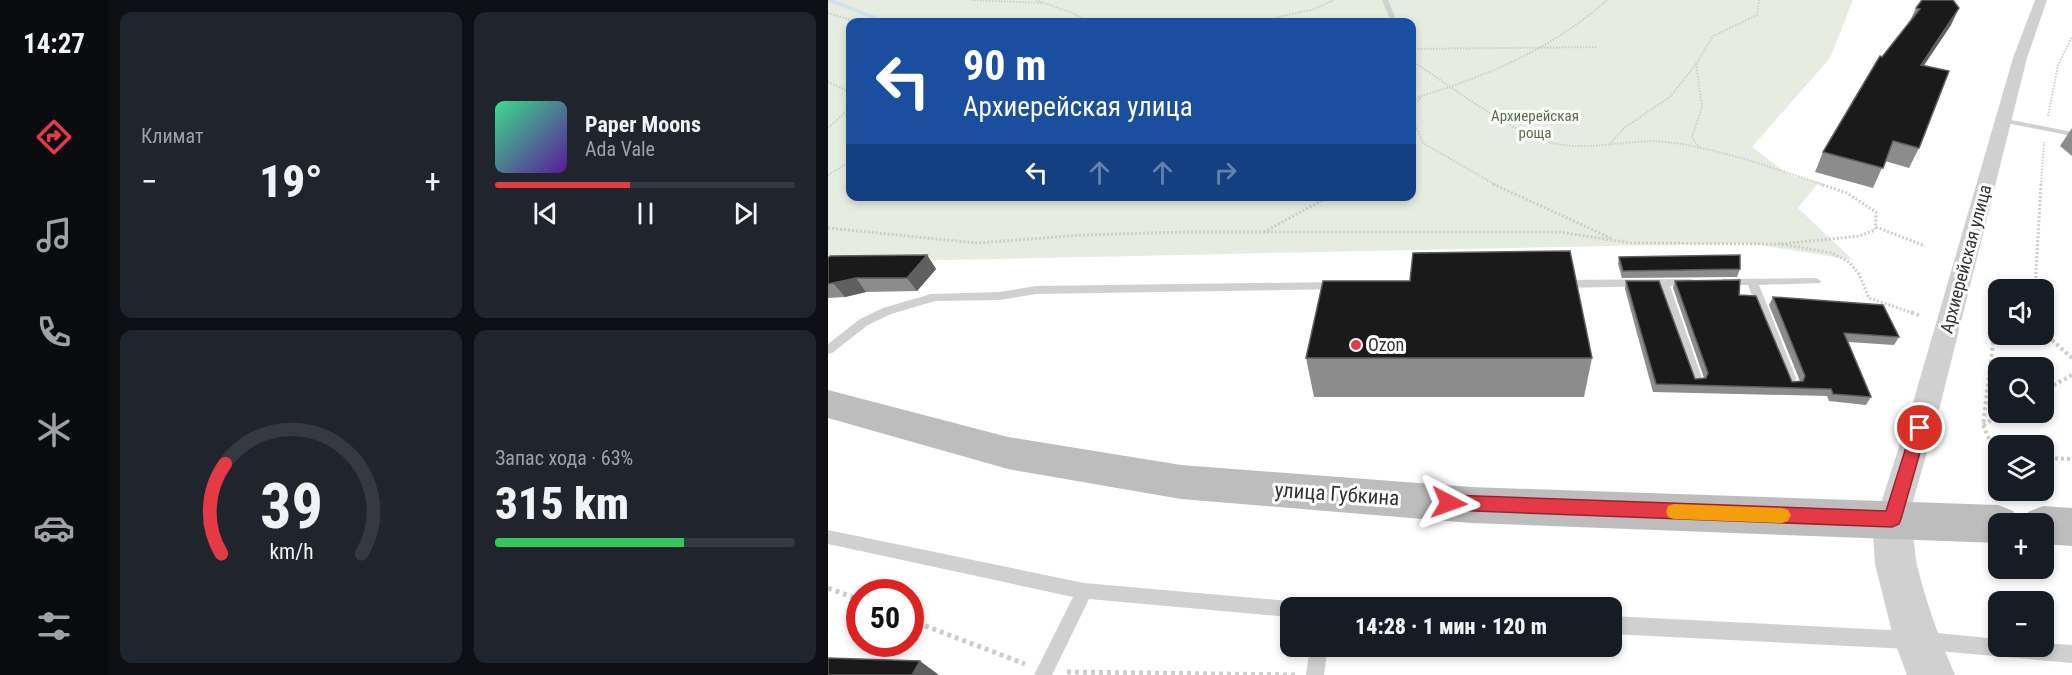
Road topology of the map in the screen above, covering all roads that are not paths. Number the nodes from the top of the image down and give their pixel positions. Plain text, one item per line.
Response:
1 (1385, 0) edge
2 (2041, 0) edge
3 (1392, 18) edge
4 (2004, 120) junction
5 (2072, 134) edge
6 (1816, 281) dead end
7 (1663, 282) junction
8 (1752, 282) junction
9 (1552, 284) edge
10 (1348, 286) edge
11 (828, 350) edge
12 (1697, 381) edge
13 (1792, 384) edge
14 (828, 404) edge
15 (1892, 519) junction
16 (1988, 524) edge
17 (2054, 526) edge
18 (2072, 527) edge
19 (828, 537) edge
20 (1084, 591) junction
21 (1280, 608) edge
22 (1622, 626) edge
23 (2072, 654) edge
24 (1317, 657) edge
25 (1924, 658) edge
26 (1044, 674) edge
27 (1315, 675) edge

1 - 3 lane
2 - 4 street, Архиерейская улица
4 - 5 lane
4 - 15 street, Архиерейская улица
6 - 8 lane
7 - 8 lane
7 - 9 lane
7 - 12 lane
8 - 13 lane
10 - 11 lane
14 - 15 main road, улица Губкина
15 - 16 main road, улица Губкина
15 - 25 street
17 - 18 main road
19 - 20 lane
20 - 21 lane
20 - 26 lane
22 - 25 lane
23 - 25 lane
24 - 27 lane

